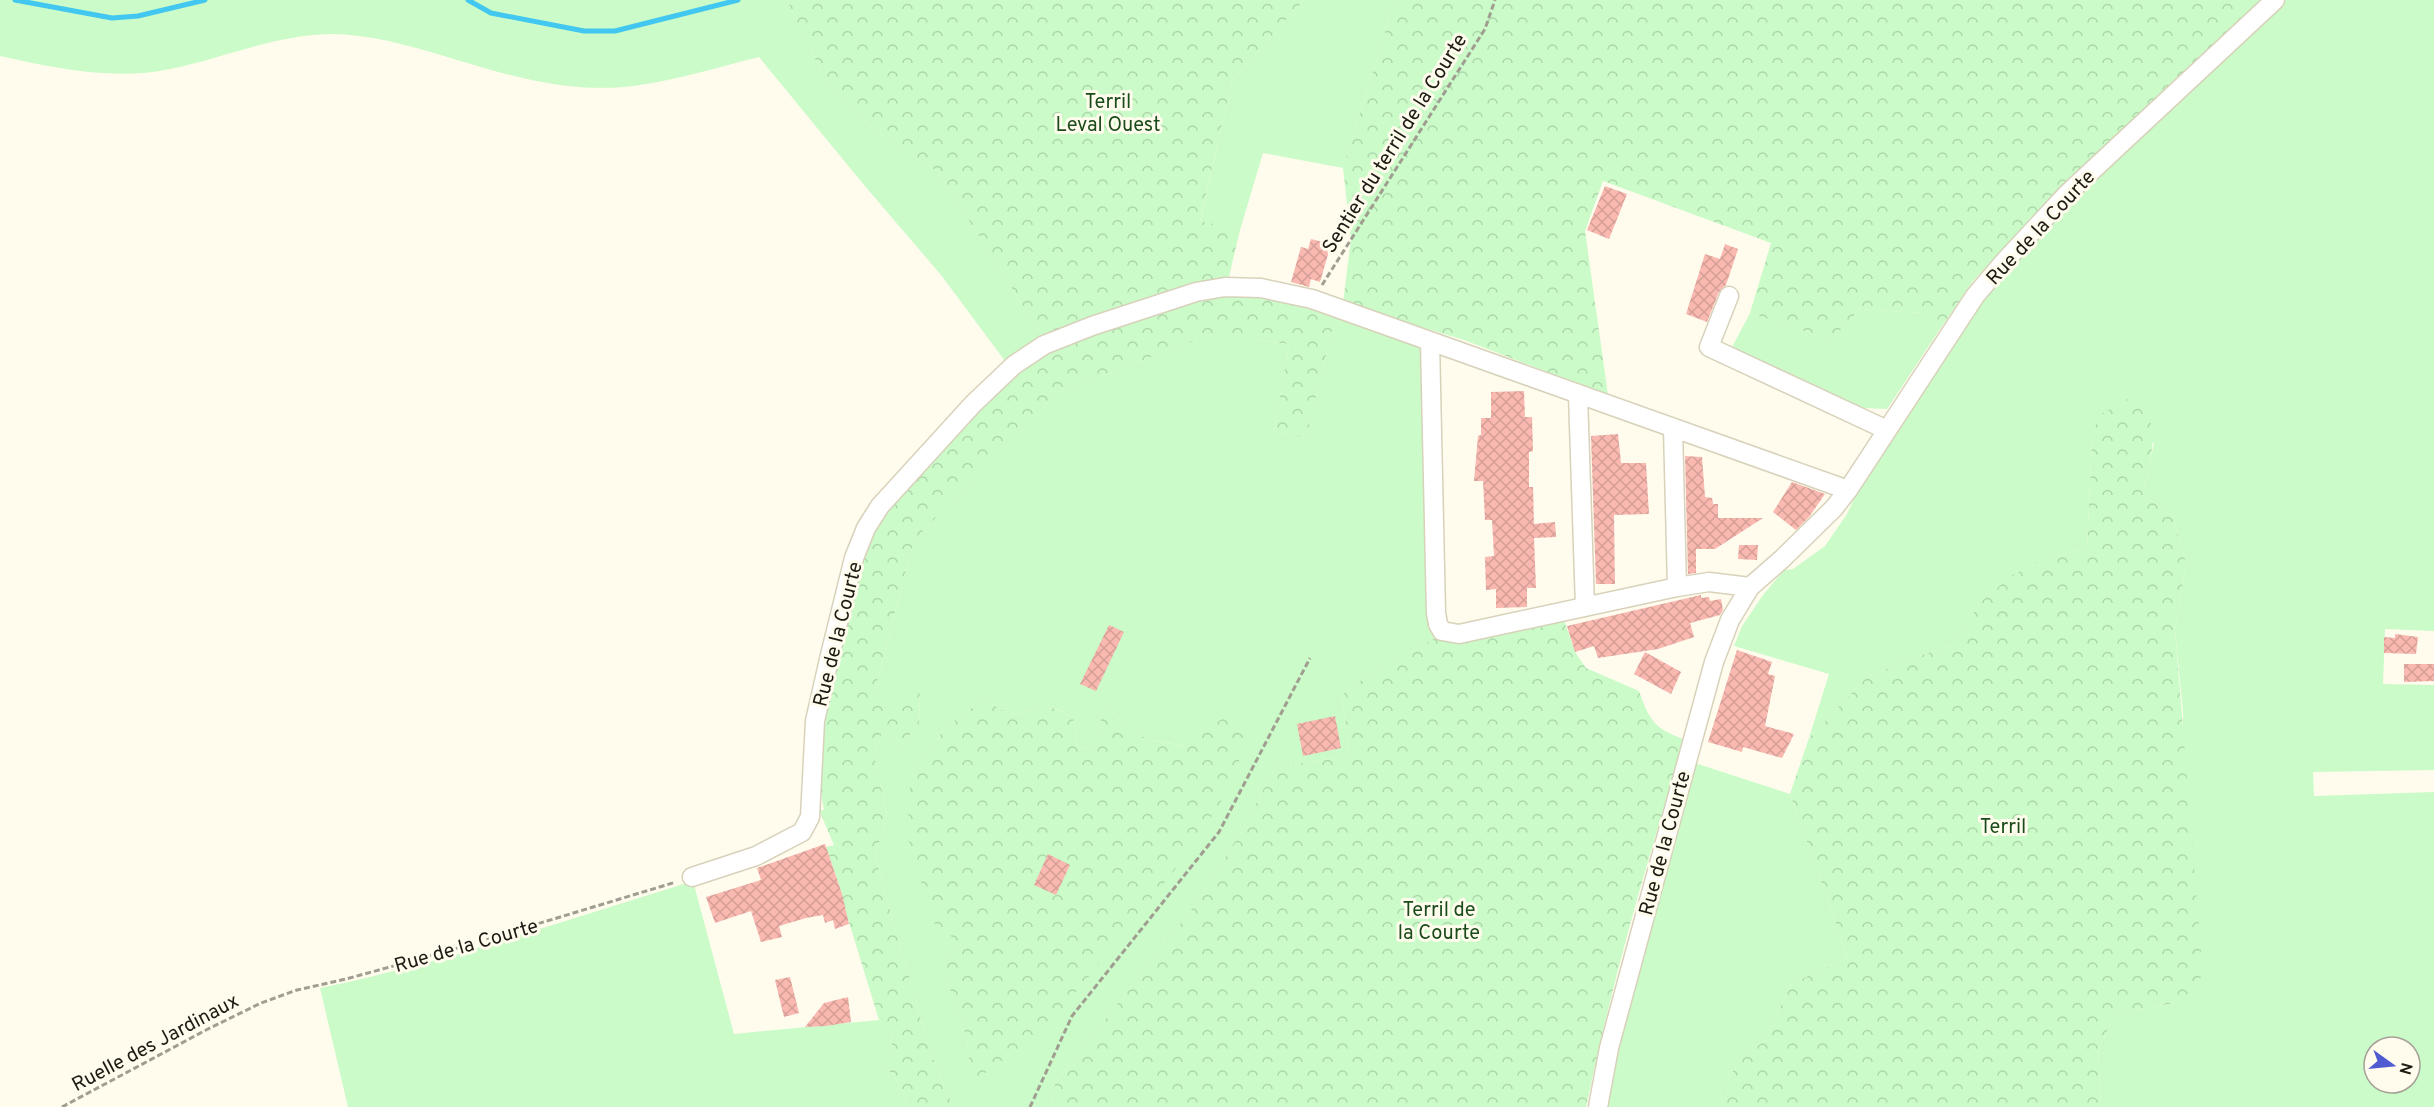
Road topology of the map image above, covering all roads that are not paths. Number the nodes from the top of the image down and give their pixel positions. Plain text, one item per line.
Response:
1 (2275, 0) edge
2 (1729, 297) dead end
3 (1430, 342) junction
4 (1578, 395) junction
5 (1673, 428) junction
6 (1887, 430) junction
7 (1848, 490) junction
8 (1677, 587) junction
9 (1750, 587) junction
10 (1585, 606) junction
11 (692, 877) road end
12 (1598, 1107) edge

1 - 6 street, Rue de la Courte
2 - 6 street
3 - 4 street, Rue de la Courte
3 - 10 street
3 - 11 street, Rue de la Courte
4 - 5 street, Rue de la Courte
4 - 10 street
5 - 7 street, Rue de la Courte
5 - 8 street
6 - 7 street, Rue de la Courte
7 - 9 street, Rue de la Courte
8 - 9 street
8 - 10 street
9 - 12 street, Rue de la Courte

